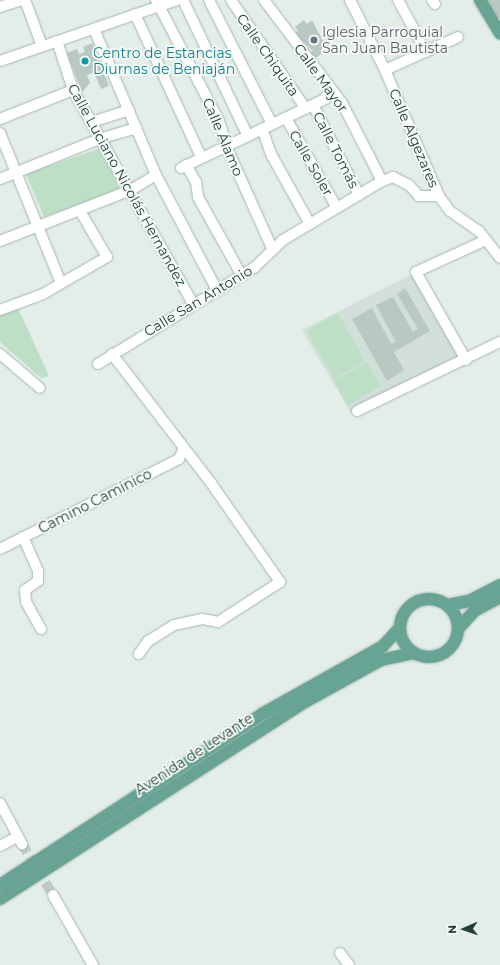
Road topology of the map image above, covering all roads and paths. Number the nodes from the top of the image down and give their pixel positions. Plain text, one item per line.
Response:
1 (22, 0) edge
2 (25, 0) edge
3 (176, 0) edge
4 (184, 0) edge
5 (209, 0) edge
6 (231, 0) edge
7 (264, 0) edge
8 (398, 0) edge
9 (480, 0) edge
10 (353, 1) edge
11 (157, 3) edge
12 (0, 7) edge
13 (135, 14) junction
14 (94, 29) junction
15 (500, 33) edge
16 (458, 37) dead end
17 (57, 41) junction
18 (42, 46) junction
19 (426, 52) junction
20 (0, 61) edge
21 (386, 70) junction
22 (73, 90) junction
23 (330, 90) junction
24 (310, 107) junction
25 (129, 110) junction
26 (286, 118) junction
27 (0, 119) edge
28 (92, 122) junction
29 (272, 124) junction
30 (137, 128) junction
31 (262, 129) junction
32 (0, 133) edge
33 (248, 136) junction
34 (102, 138) junction
35 (227, 148) junction
36 (201, 157) junction
37 (16, 173) junction
38 (156, 175) junction
39 (0, 179) edge
40 (382, 181) junction
41 (131, 190) junction
42 (359, 195) junction
43 (439, 196) junction
44 (337, 208) junction
45 (80, 211) junction
46 (310, 224) junction
47 (37, 228) junction
48 (486, 240) junction
49 (0, 241) edge
50 (272, 248) junction
51 (500, 258) edge
52 (242, 276) junction
53 (61, 283) junction
54 (217, 290) junction
55 (193, 304) junction
56 (0, 310) edge
57 (500, 342) edge
58 (0, 354) edge
59 (112, 354) junction
60 (466, 360) junction
61 (98, 364) dead end
62 (40, 388) dead end
63 (356, 412) dead end
64 (184, 448) junction
65 (23, 537) junction
66 (0, 548) edge
67 (500, 585) edge
68 (500, 598) edge
69 (448, 605) junction
70 (400, 628) junction
71 (41, 629) dead end
72 (458, 629) junction
73 (414, 653) junction
74 (139, 654) dead end
75 (0, 803) edge
76 (0, 846) edge
77 (0, 885) edge
78 (52, 895) tunnel mouth
79 (0, 899) edge
80 (340, 953) dead end
81 (93, 965) edge
82 (349, 965) edge

1 - 12 street
2 - 18 street
3 - 11 street
4 - 33 street
5 - 29 street
6 - 24 street, Calle Chiquita
7 - 23 street, Calle Mayor
8 - 19 street
9 - 15 main road
10 - 21 street, Calle Algezares
11 - 13 street
11 - 35 street, Calle Álamo
13 - 14 street
13 - 36 street
14 - 17 street
14 - 25 street
16 - 19 street
17 - 18 street
17 - 22 street, Calle Luciano Nicolás Hernandez
18 - 20 street
19 - 21 street
21 - 43 street, Calle Algezares
22 - 27 street
22 - 28 street, Calle Luciano Nicolás Hernandez
23 - 24 street
23 - 40 street, Calle Mayor
24 - 26 street
24 - 42 street, Calle Tomás
25 - 28 street
25 - 30 street
26 - 29 street
26 - 44 street, Calle Soler
28 - 34 street, Calle Luciano Nicolás Hernandez
29 - 31 street
30 - 34 street
30 - 38 street
31 - 33 street
31 - 46 street
32 - 37 street
33 - 35 street
34 - 37 street
34 - 41 street, Calle Luciano Nicolás Hernandez
35 - 36 street
35 - 50 street, Calle Álamo
36 - 52 street
37 - 39 street
37 - 47 street
38 - 41 street
38 - 54 street
40 - 42 street, Calle San Antonio
40 - 43 street, Calle San Antonio
41 - 45 street
41 - 55 street, Calle Luciano Nicolás Hernandez
42 - 44 street, Calle San Antonio
43 - 48 street, Calle Algezares
44 - 46 street, Calle San Antonio
45 - 47 street
45 - 53 street
46 - 50 street, Calle San Antonio
47 - 49 street
47 - 53 street
48 - 51 street, Calle Algezares
48 - 60 street
50 - 52 street, Calle San Antonio
52 - 54 street, Calle San Antonio
53 - 56 street
54 - 55 street, Calle San Antonio
55 - 59 street, Calle San Antonio
57 - 60 street
58 - 62 street
59 - 61 street, Calle San Antonio
59 - 64 street
60 - 63 street
64 - 65 street, Camino Caminico
64 - 74 street
65 - 66 street, Camino Caminico
65 - 71 street
67 - 69 main road
68 - 72 main road
69 - 70 main road
69 - 72 main road
70 - 73 main road
70 - 77 main road, Avenida de Levante
72 - 73 main road
73 - 79 main road, Avenida de Levante
75 - 76 street
78 - 81 street
80 - 82 street

